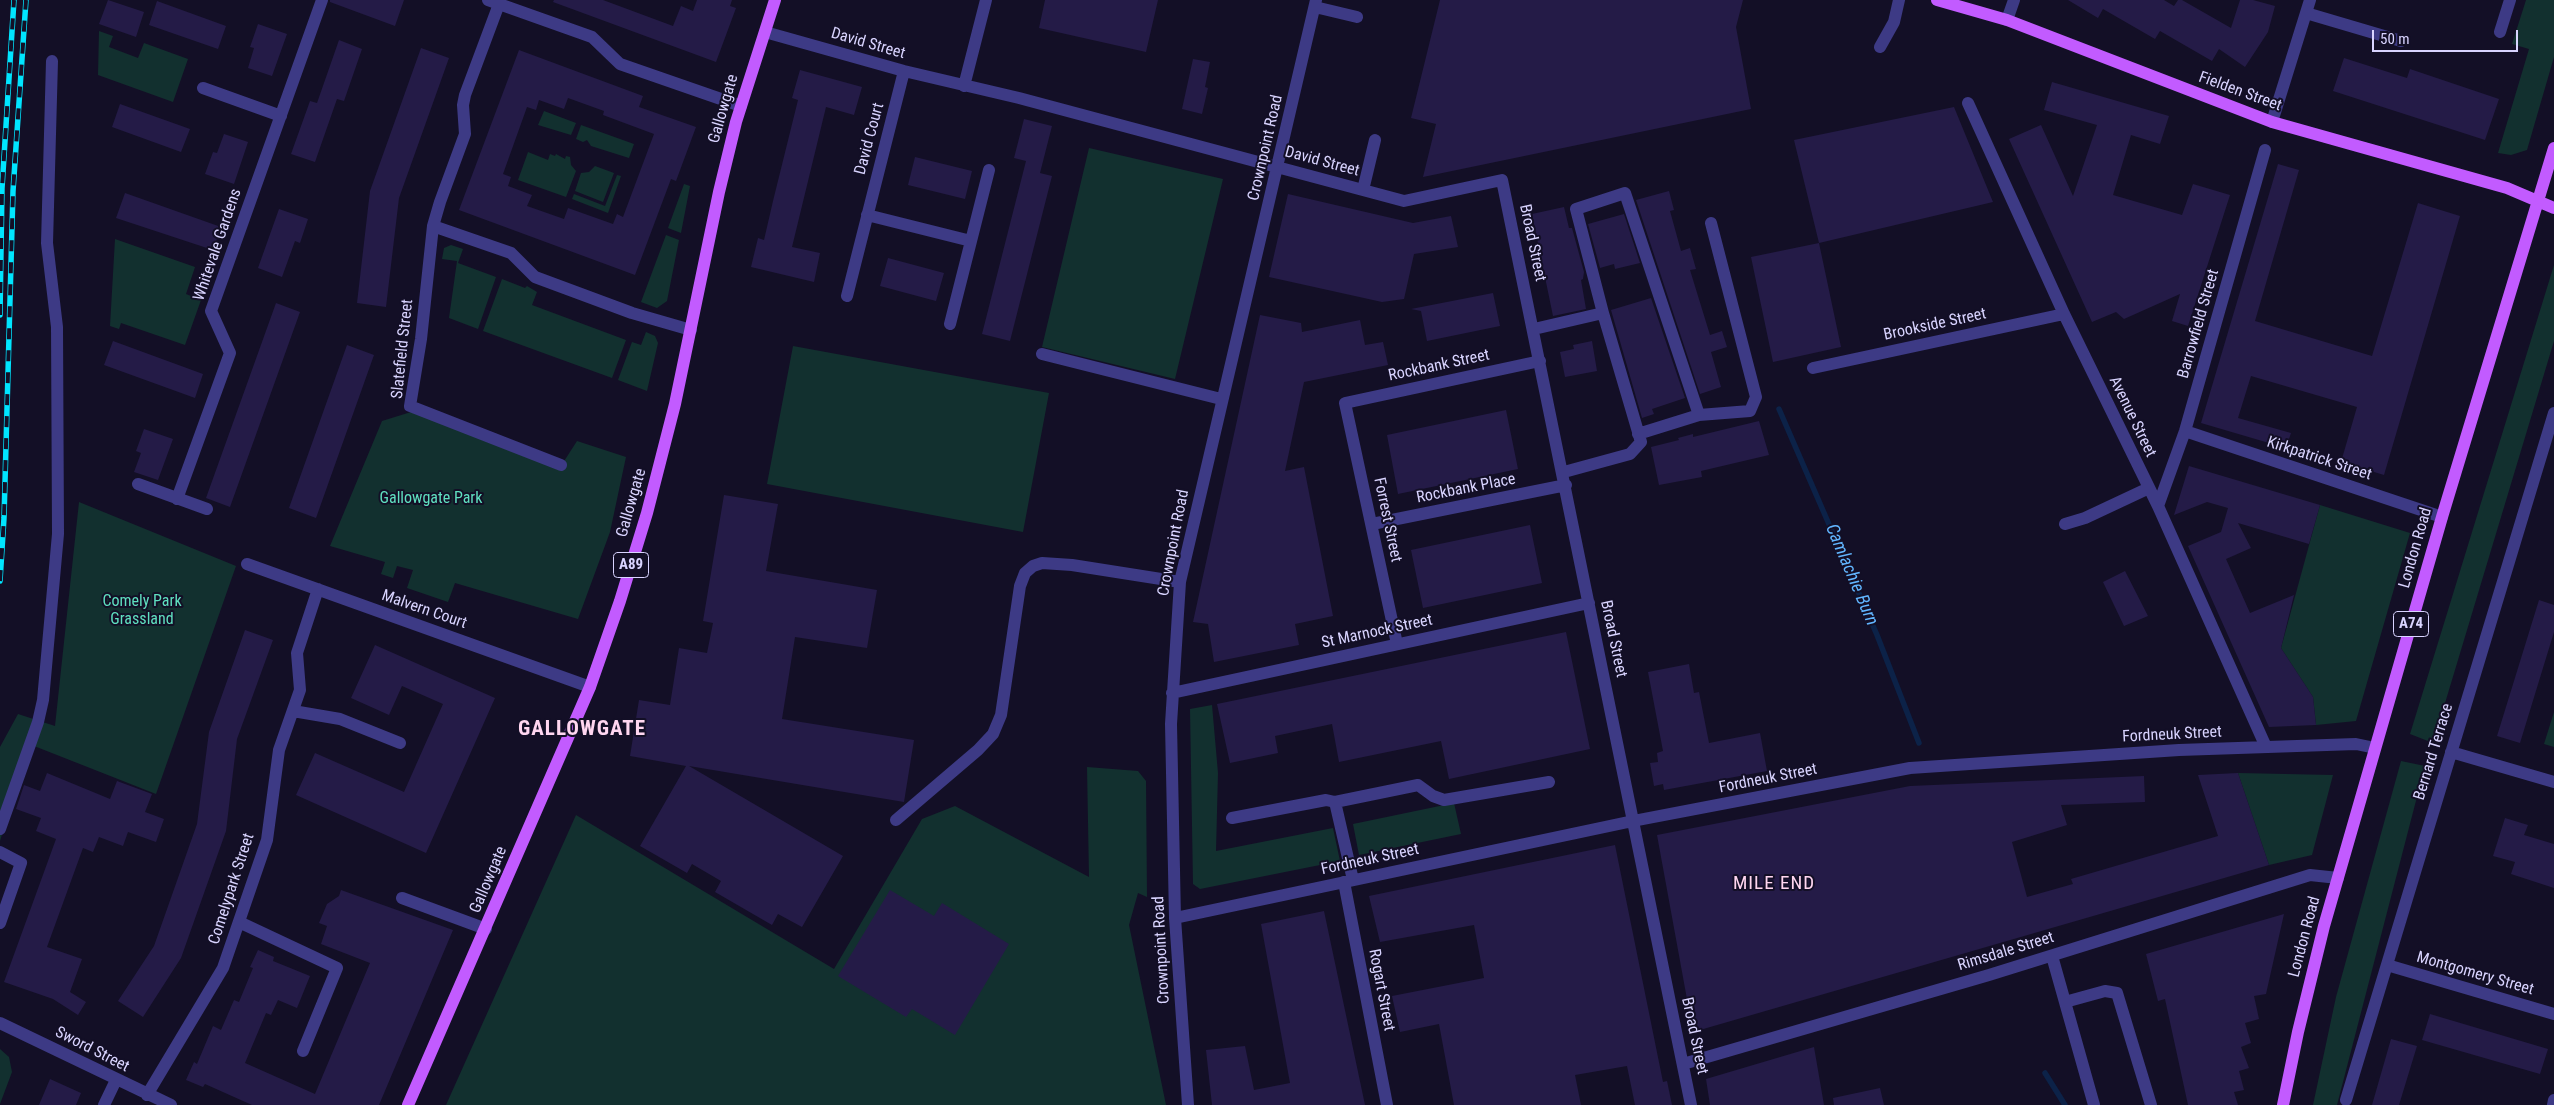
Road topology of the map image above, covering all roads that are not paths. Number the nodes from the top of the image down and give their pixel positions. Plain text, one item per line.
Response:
1 (322, 0) edge
2 (775, 0) edge
3 (986, 0) edge
4 (1899, 0) edge
5 (1938, 0) edge
6 (2014, 0) edge
7 (2310, 0) edge
8 (2510, 0) edge
9 (493, 2) edge
10 (1316, 4) edge
11 (2306, 13) junction
12 (1357, 17) dead end
13 (2006, 20) junction
14 (765, 32) junction
15 (2500, 32) dead end
16 (2401, 41) dead end
17 (1880, 48) dead end
18 (52, 61) dead end
19 (904, 71) junction
20 (964, 86) junction
21 (203, 88) dead end
22 (1968, 103) dead end
23 (741, 106) junction
24 (280, 116) junction
25 (2272, 122) junction
26 (1375, 140) dead end
27 (2554, 148) edge
28 (2265, 150) dead end
29 (1278, 167) junction
30 (989, 170) dead end
31 (1502, 180) joint
32 (1363, 190) junction
33 (2537, 199) junction
34 (2554, 208) edge
35 (867, 215) junction
36 (1711, 224) dead end
37 (433, 226) junction
38 (971, 241) junction
39 (847, 296) dead end
40 (1603, 313) junction
41 (2064, 314) junction
42 (950, 324) dead end
43 (1534, 329) junction
44 (691, 330) junction
45 (1042, 354) dead end
46 (1540, 361) junction
47 (1813, 368) dead end
48 (1221, 399) junction
49 (1345, 403) joint
50 (2554, 413) edge
51 (1699, 416) junction
52 (2185, 432) junction
53 (1638, 434) junction
54 (561, 465) dead end
55 (1564, 472) junction
56 (138, 484) dead end
57 (1566, 485) junction
58 (2148, 488) junction
59 (177, 498) junction
60 (2158, 506) junction
61 (207, 509) dead end
62 (2442, 517) junction
63 (1372, 524) junction
64 (2065, 524) dead end
65 (247, 564) dead end
66 (1180, 582) junction
67 (318, 589) junction
68 (1589, 603) junction
69 (1397, 644) junction
70 (590, 687) junction
71 (1172, 693) junction
72 (293, 711) junction
73 (400, 743) dead end
74 (2266, 747) junction
75 (2375, 748) junction
76 (2451, 752) junction
77 (1549, 782) dead end
78 (2554, 782) edge
79 (1335, 802) junction
80 (1232, 818) dead end
81 (896, 820) dead end
82 (1633, 821) junction
83 (0, 829) edge
84 (0, 852) edge
85 (2338, 878) junction
86 (1348, 881) junction
87 (402, 898) dead end
88 (1175, 918) junction
89 (239, 922) junction
90 (0, 923) edge
91 (486, 929) junction
92 (2052, 956) junction
93 (2387, 965) junction
94 (2065, 1002) junction
95 (2548, 1012) edge
96 (0, 1023) edge
97 (303, 1051) dead end
98 (1683, 1064) junction
99 (116, 1080) junction
100 (147, 1094) junction
101 (2346, 1100) dead end
102 (2554, 1100) edge
103 (104, 1105) edge
104 (171, 1105) edge
105 (408, 1105) edge
106 (1188, 1105) edge
107 (1386, 1105) edge
108 (1691, 1105) edge
109 (2094, 1105) edge
110 (2151, 1105) edge
111 (2284, 1105) edge
112 (2552, 1105) edge

1 - 24 street, Whitevale Gardens
2 - 14 main road, Gallowgate / A89
3 - 20 street
4 - 17 street
5 - 13 main road, Fielden Street
6 - 13 street
7 - 11 street
8 - 15 street
9 - 23 street
9 - 37 street, Slatefield Street
10 - 12 street
10 - 29 street, Crownpoint Road
11 - 16 street
11 - 25 street
13 - 25 main road, Fielden Street
14 - 19 street, David Street
14 - 23 main road, Gallowgate / A89
18 - 83 street
19 - 20 street, David Street
19 - 35 street, David Court
20 - 29 street, David Street
21 - 24 street
22 - 41 street, Avenue Street
23 - 44 main road, Gallowgate / A89
24 - 59 street, Whitevale Gardens
25 - 33 main road, Fielden Street
26 - 32 street
27 - 33 main road, London Road / A74
28 - 52 street, Barrowfield Street
29 - 32 street, David Street
29 - 48 street, Crownpoint Road
30 - 38 street
31 - 32 street, David Street
31 - 43 street, Broad Street
33 - 34 main road, Fielden Street
33 - 62 main road, London Road / A74
35 - 38 street
35 - 39 street, David Court
36 - 51 street
37 - 44 street
37 - 54 street, Slatefield Street
38 - 42 street
40 - 43 street
40 - 51 street
40 - 53 street
41 - 47 street, Brookside Street
41 - 58 street, Avenue Street
43 - 46 street, Broad Street
44 - 70 main road, Gallowgate / A89
45 - 48 street
46 - 49 street, Rockbank Street
46 - 55 street, Broad Street
48 - 66 street, Crownpoint Road
49 - 63 street, Forrest Street
50 - 76 street, Bernard Terrace
51 - 53 street
52 - 60 street, Barrowfield Street
52 - 62 street, Kirkpatrick Street
53 - 55 street
55 - 57 street, Broad Street
56 - 59 street
57 - 63 street, Rockbank Place
57 - 68 street, Broad Street
58 - 60 street, Avenue Street
58 - 64 street
59 - 61 street
60 - 74 street, Avenue Street
62 - 75 main road, London Road / A74
63 - 69 street, Forrest Street
65 - 67 street, Malvern Court
66 - 71 street, Crownpoint Road
66 - 81 street
67 - 70 street, Malvern Court
67 - 72 street, Comelypark Street
68 - 69 street, St Marnock Street
68 - 82 street, Broad Street
69 - 71 street, St Marnock Street
70 - 91 main road, Gallowgate / A89
71 - 88 street, Crownpoint Road
72 - 73 street
72 - 89 street, Comelypark Street
74 - 75 street, Fordneuk Street
74 - 82 street, Fordneuk Street
75 - 85 main road, London Road / A74
76 - 78 street
76 - 93 street, Bernard Terrace
77 - 79 street
79 - 80 street
79 - 86 street, Rogart Street
82 - 86 street, Fordneuk Street
82 - 98 street, Broad Street
84 - 90 street
85 - 92 street, Rimsdale Street
85 - 111 main road, London Road / A74
86 - 88 street, Fordneuk Street
86 - 107 street, Rogart Street
87 - 91 street
88 - 106 street, Crownpoint Road
89 - 97 street
89 - 100 street, Comelypark Street
91 - 105 main road, Gallowgate / A89
92 - 94 street
92 - 98 street, Rimsdale Street
93 - 95 street, Montgomery Street
93 - 101 street, Bernard Terrace
94 - 109 street
94 - 110 street
96 - 99 street, Sword Street
98 - 108 street, Broad Street
99 - 100 street, Sword Street
99 - 103 street
100 - 104 street, Sword Street
102 - 112 street

